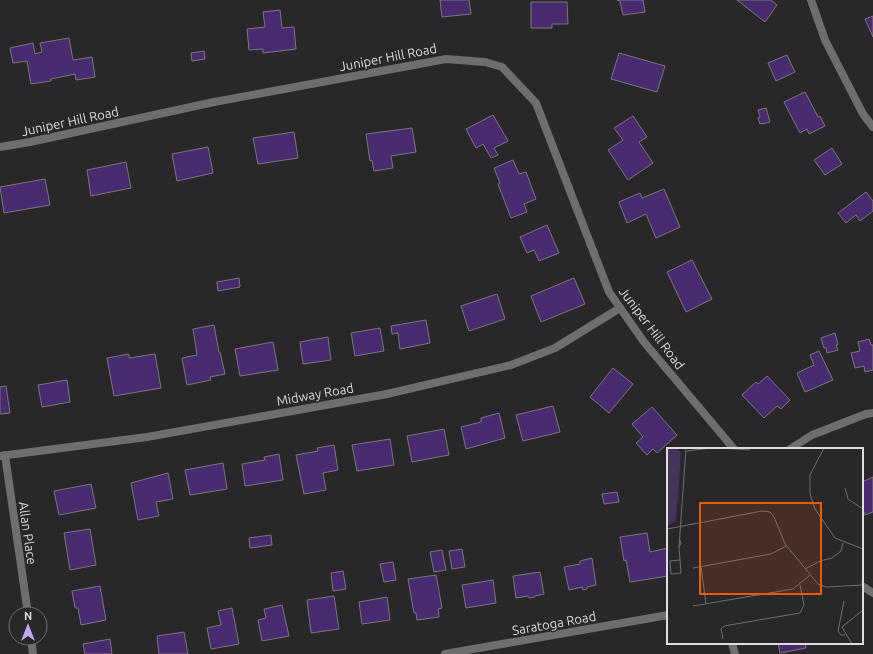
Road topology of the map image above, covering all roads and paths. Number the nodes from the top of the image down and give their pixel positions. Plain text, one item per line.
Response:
1 (812, 0) edge
2 (873, 127) edge
3 (0, 147) edge
4 (620, 308) junction
5 (873, 413) edge
6 (733, 448) edge
7 (792, 448) edge
8 (3, 455) edge
9 (863, 587) edge
10 (873, 593) edge
11 (27, 606) edge
12 (667, 615) edge
13 (732, 644) edge
14 (445, 654) edge
15 (735, 654) edge

1 - 2 street
3 - 4 street, Juniper Hill Road
4 - 6 street, Juniper Hill Road
4 - 8 street, Midway Road
5 - 7 street
8 - 11 street, Allan Place
9 - 10 street
12 - 14 street, Saratoga Road
13 - 15 street

